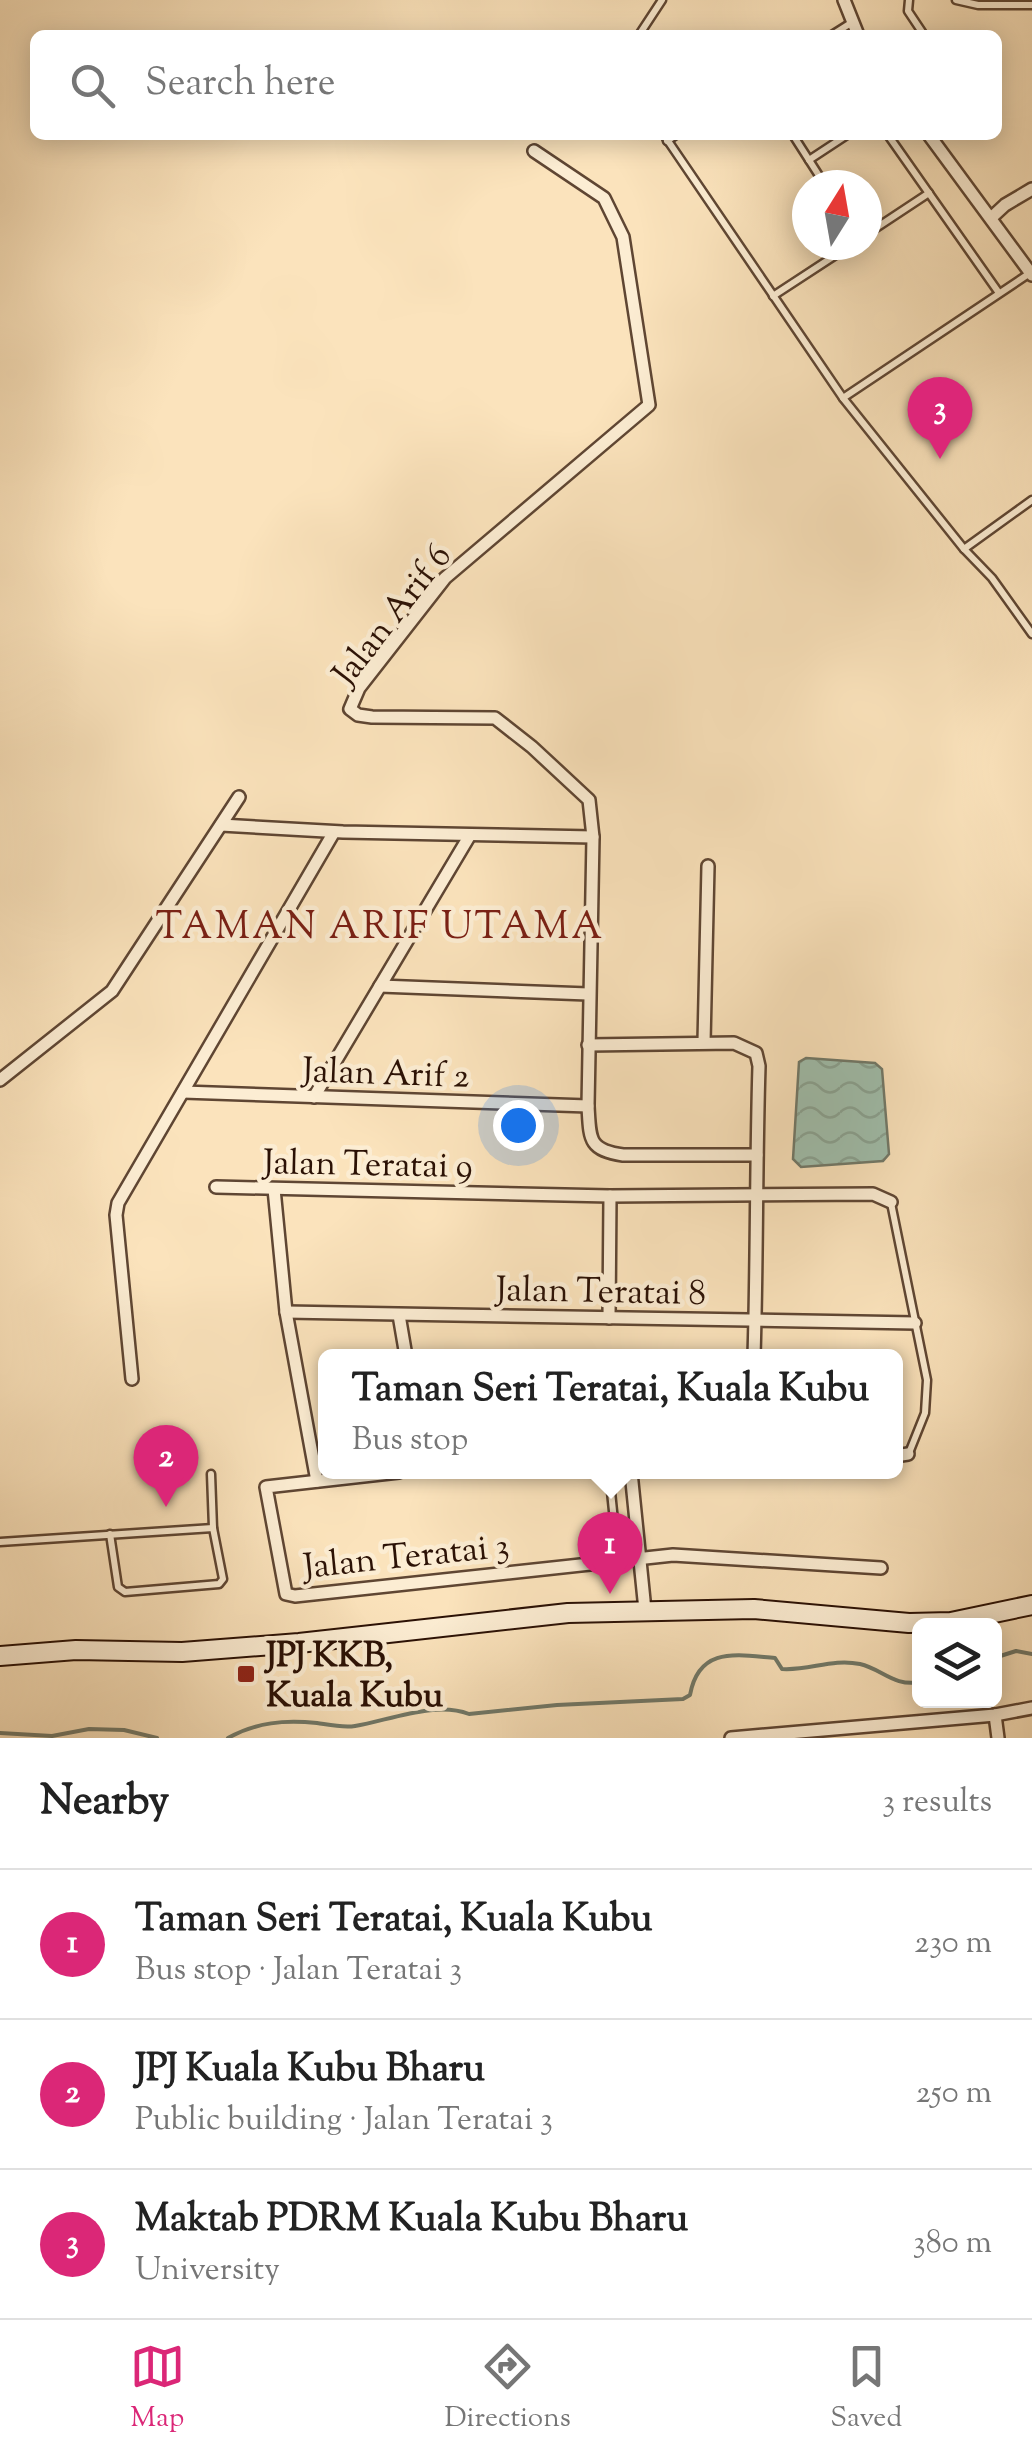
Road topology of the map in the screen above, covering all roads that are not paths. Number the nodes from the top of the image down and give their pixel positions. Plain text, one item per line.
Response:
1 (662, 0) edge
2 (844, 0) edge
3 (908, 0) edge
4 (956, 0) edge
5 (1032, 6) edge
6 (855, 29) edge
7 (642, 30) edge
8 (921, 30) edge
9 (667, 140) edge
10 (796, 140) edge
11 (838, 140) edge
12 (892, 140) edge
13 (934, 140) edge
14 (534, 151) dead end
15 (808, 160) junction
16 (815, 170) edge
17 (1029, 190) edge
18 (929, 193) junction
19 (991, 218) junction
20 (882, 224) edge
21 (828, 260) edge
22 (1031, 274) edge
23 (1000, 293) junction
24 (773, 296) junction
25 (843, 398) junction
26 (1032, 500) edge
27 (964, 549) junction
28 (1032, 634) edge
29 (238, 797) dead end
30 (220, 825) junction
31 (334, 832) junction
32 (470, 835) junction
33 (593, 838) junction
34 (708, 866) dead end
35 (380, 986) junction
36 (588, 994) junction
37 (704, 1042) junction
38 (588, 1045) junction
39 (0, 1080) edge
40 (183, 1092) junction
41 (314, 1098) junction
42 (588, 1106) junction
43 (756, 1155) junction
44 (216, 1187) dead end
45 (274, 1189) junction
46 (759, 1195) junction
47 (610, 1196) junction
48 (891, 1202) joint
49 (286, 1312) junction
50 (399, 1314) junction
51 (608, 1318) junction
52 (756, 1321) junction
53 (915, 1323) junction
54 (405, 1349) edge
55 (754, 1349) edge
56 (132, 1379) dead end
57 (903, 1453) edge
58 (210, 1474) dead end
59 (335, 1479) edge
60 (610, 1479) edge
61 (632, 1479) edge
62 (317, 1481) junction
63 (213, 1528) junction
64 (110, 1534) junction
65 (0, 1542) edge
66 (640, 1558) junction
67 (618, 1560) junction
68 (882, 1568) dead end
69 (1032, 1605) edge
70 (645, 1610) junction
71 (0, 1656) edge
72 (1032, 1708) edge
73 (996, 1715) junction
74 (835, 1734) edge
75 (730, 1738) edge
76 (998, 1738) edge

1 - 7 lane
2 - 6 street
3 - 8 lane
4 - 5 lane
9 - 24 lane
10 - 15 lane
11 - 15 lane
12 - 18 lane
13 - 19 street
14 - 33 street, Jalan Arif 6
15 - 16 lane
17 - 19 street
18 - 20 lane
18 - 23 lane
19 - 22 street
21 - 24 lane
22 - 23 lane
23 - 25 lane
24 - 25 lane
25 - 27 lane
26 - 27 lane
27 - 28 lane
29 - 30 street
30 - 31 street
30 - 39 street
31 - 32 street
31 - 40 street
32 - 33 street
32 - 35 street
33 - 36 street, Jalan Arif 6
34 - 37 street
35 - 36 street
35 - 41 street
36 - 38 street, Jalan Arif 6
37 - 38 street
37 - 43 street
38 - 42 street, Jalan Arif 6
40 - 41 street, Jalan Arif 2
40 - 56 street
41 - 42 street, Jalan Arif 2
42 - 43 street, Jalan Arif 6
43 - 46 street
44 - 45 street, Jalan Teratai 9
45 - 47 street, Jalan Teratai 9
45 - 49 street
46 - 47 street, Jalan Teratai 9
46 - 48 street, Jalan Teratai 9
46 - 52 street
47 - 51 street
48 - 53 lane
49 - 50 street, Jalan Teratai 8
49 - 62 street
50 - 51 street, Jalan Teratai 8
50 - 54 street
51 - 52 street, Jalan Teratai 8
52 - 53 street, Jalan Teratai 8
52 - 55 street
53 - 57 lane
58 - 63 lane
59 - 62 street
60 - 67 lane
61 - 66 street
62 - 67 street, Jalan Teratai 3
63 - 64 lane
63 - 64 lane
64 - 65 lane
66 - 67 street, Jalan Teratai 3
66 - 68 street, Jalan Teratai 3
66 - 70 street
69 - 70 main road
70 - 71 main road
72 - 73 street
73 - 74 street
73 - 76 street
74 - 75 street

